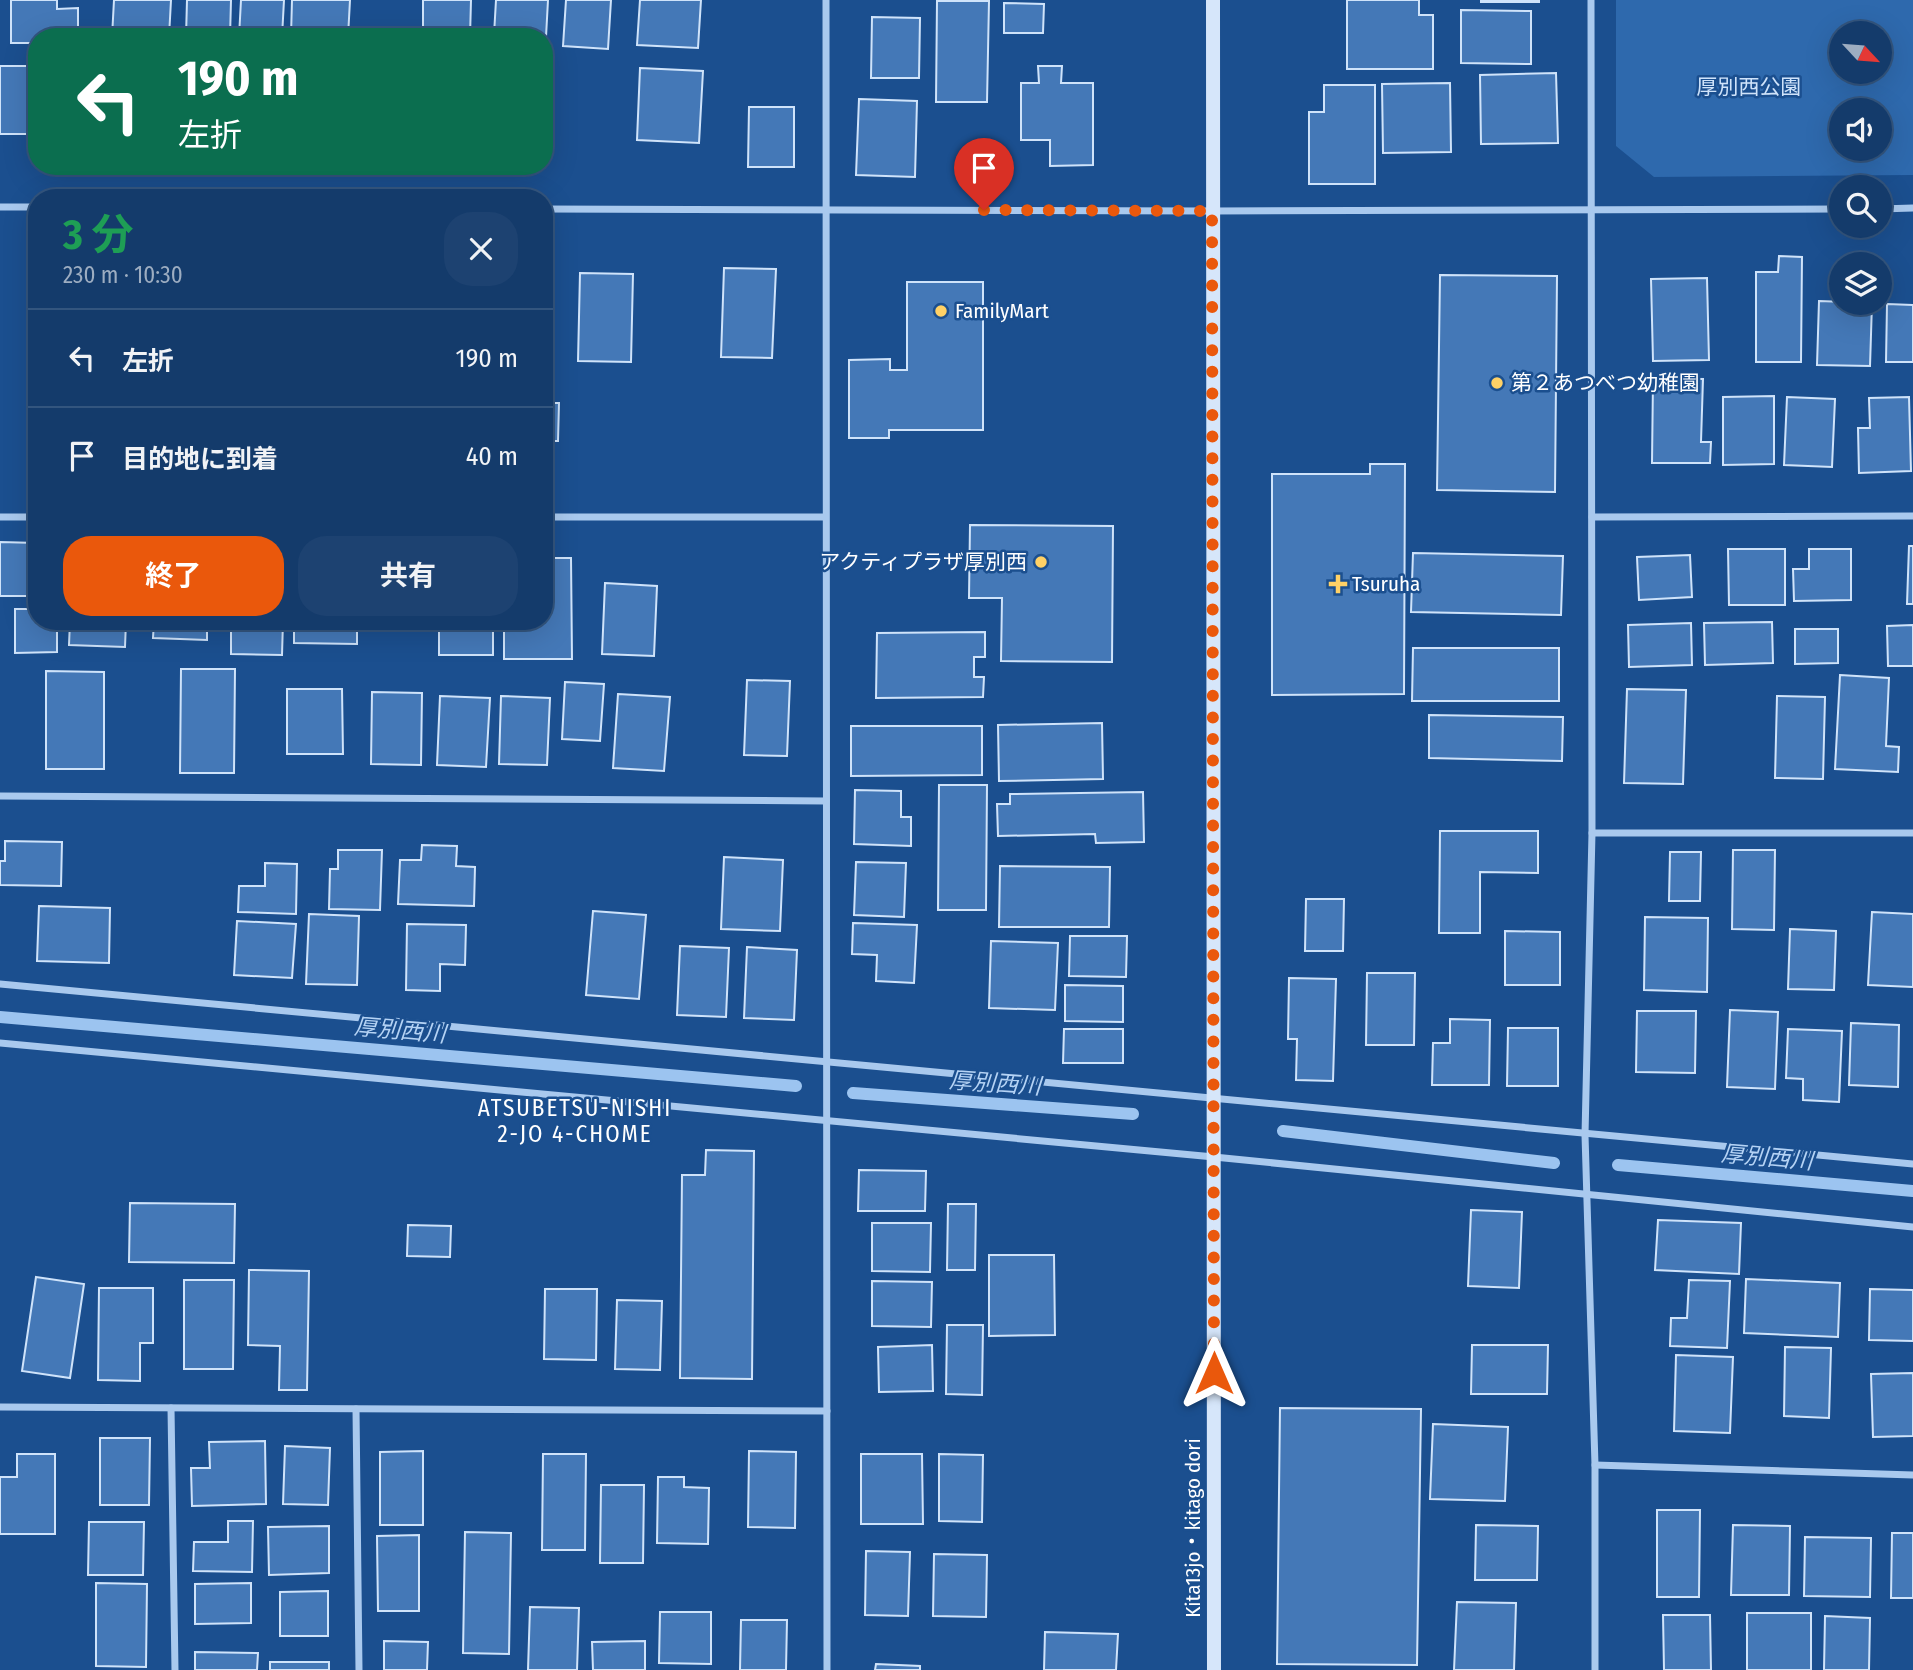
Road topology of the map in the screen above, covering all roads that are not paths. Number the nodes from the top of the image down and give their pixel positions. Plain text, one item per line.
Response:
1 (826, 0) edge
2 (1213, 0) edge
3 (1591, 0) edge
4 (0, 206) edge
5 (28, 207) edge
6 (1913, 208) edge
7 (553, 209) edge
8 (1590, 209) junction
9 (1829, 209) edge
10 (1892, 209) edge
11 (825, 210) junction
12 (1212, 211) junction
13 (1913, 516) edge
14 (0, 517) edge
15 (28, 517) edge
16 (553, 517) edge
17 (825, 517) junction
18 (1592, 517) junction
19 (0, 796) edge
20 (826, 801) junction
21 (1592, 833) junction
22 (1913, 833) edge
23 (0, 984) edge
24 (0, 1044) edge
25 (826, 1061) junction
26 (1214, 1097) junction
27 (826, 1120) junction
28 (1585, 1135) junction
29 (1214, 1157) junction
30 (1913, 1164) edge
31 (1585, 1195) junction
32 (1913, 1227) edge
33 (0, 1407) edge
34 (171, 1408) junction
35 (356, 1409) junction
36 (827, 1411) junction
37 (1595, 1465) junction
38 (1913, 1475) edge
39 (174, 1670) edge
40 (359, 1670) edge
41 (827, 1670) edge
42 (1214, 1670) edge
43 (1595, 1670) edge

1 - 11 street
2 - 12 main road, Kita13jo・kitago dori
3 - 8 street
4 - 5 street
6 - 10 street
7 - 11 street
8 - 9 street
8 - 12 street
8 - 18 street
11 - 12 street
11 - 17 street
12 - 26 main road, Kita13jo・kitago dori
13 - 18 street
14 - 15 street
16 - 17 street
17 - 20 street
18 - 21 street
19 - 20 street
20 - 25 street
21 - 22 street
21 - 28 street
23 - 25 street
24 - 27 street
25 - 26 street
25 - 27 street
26 - 28 street
26 - 29 main road, Kita13jo・kitago dori
27 - 29 street
27 - 36 street
28 - 30 street
28 - 31 street
29 - 31 street
29 - 42 main road, Kita13jo・kitago dori
31 - 32 street
31 - 37 street
33 - 34 street
34 - 35 street
34 - 39 street
35 - 36 street
35 - 40 street
36 - 41 street
37 - 38 street
37 - 43 street

